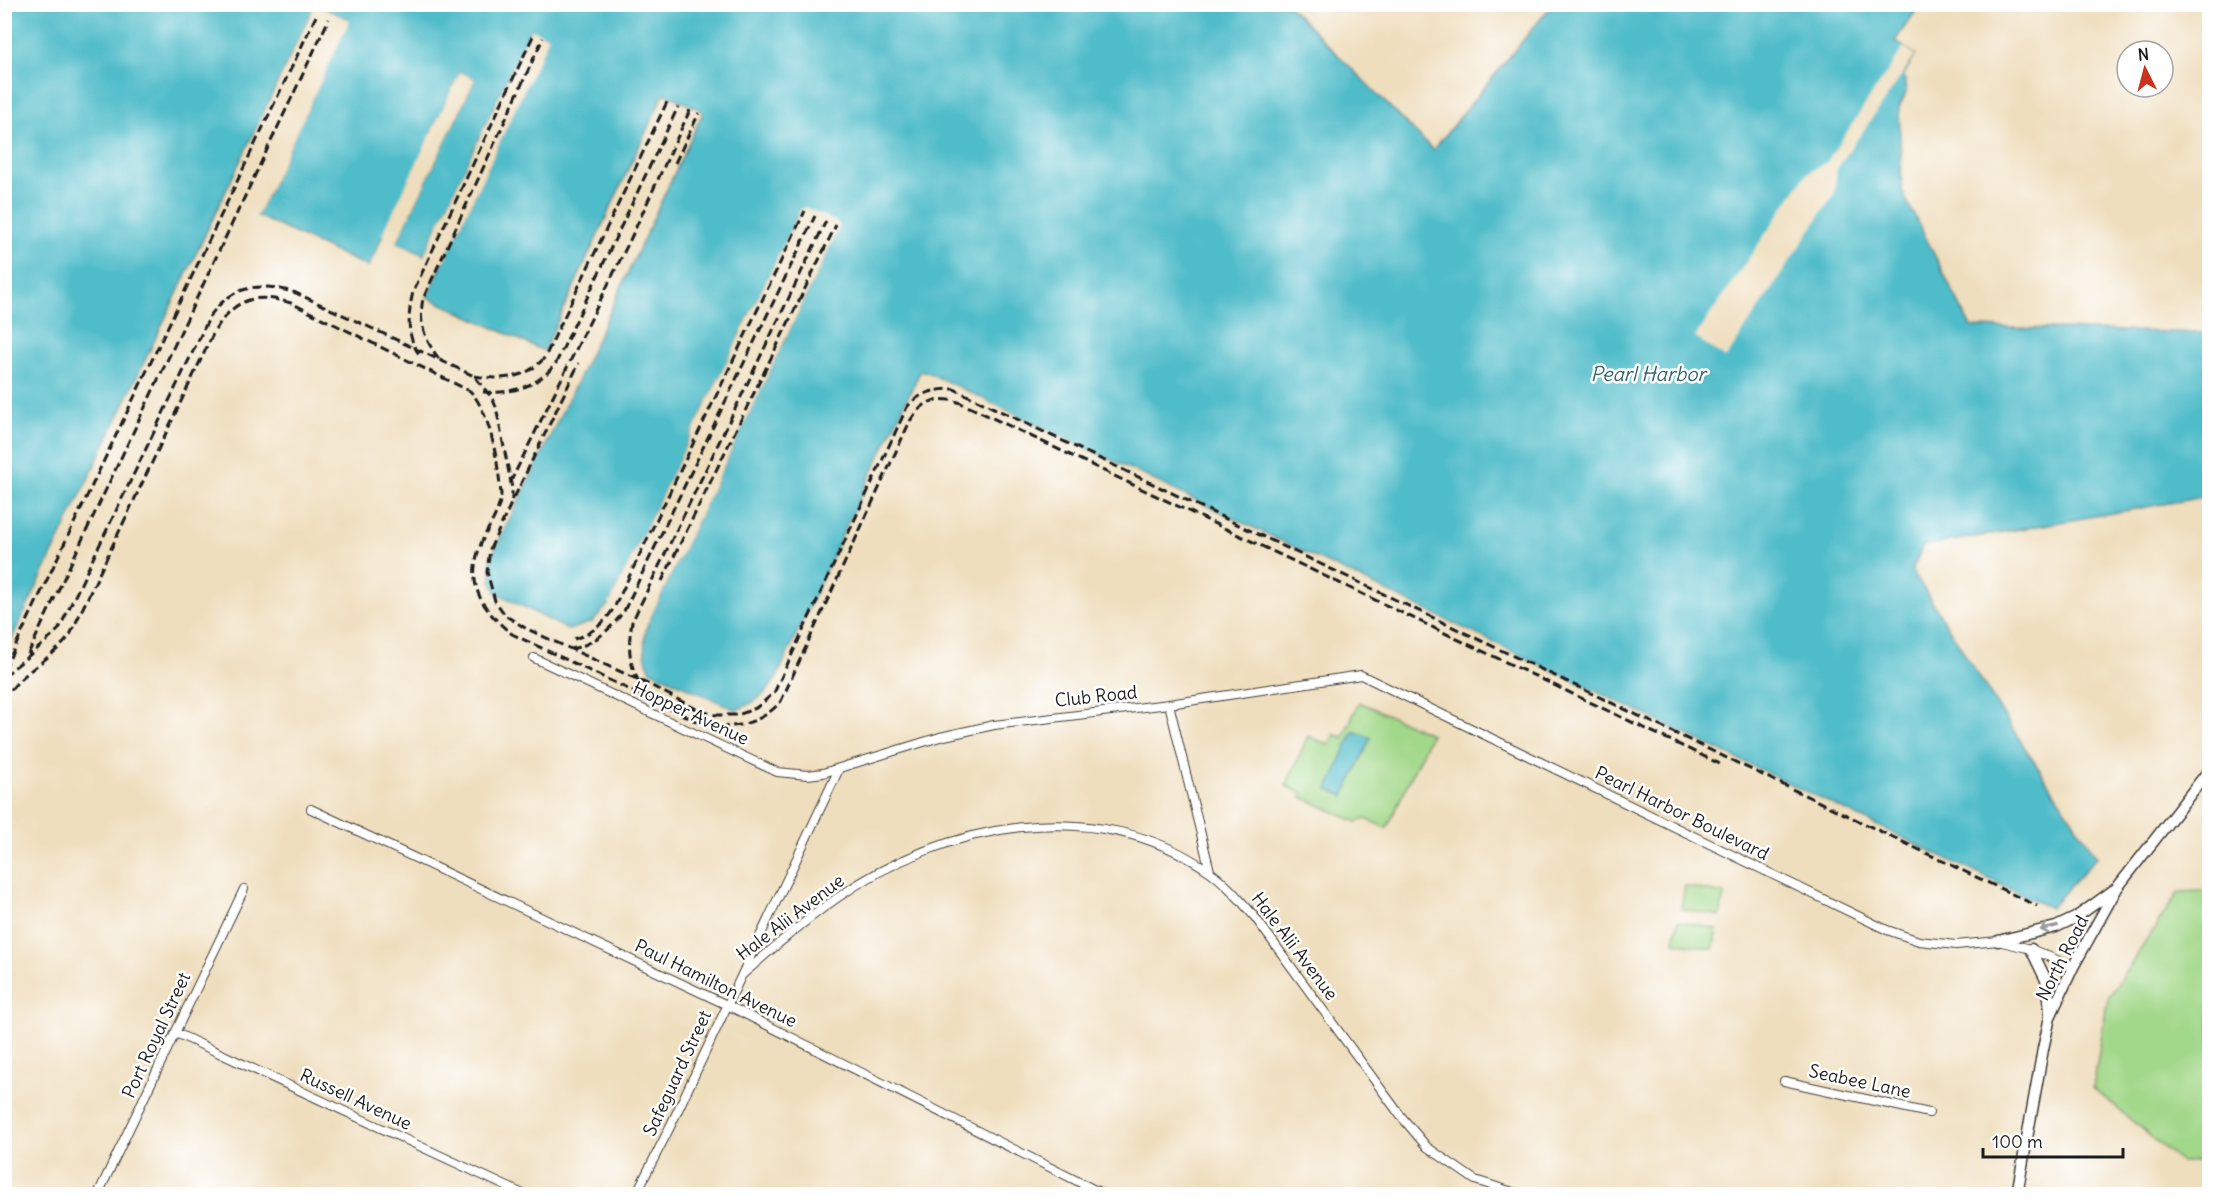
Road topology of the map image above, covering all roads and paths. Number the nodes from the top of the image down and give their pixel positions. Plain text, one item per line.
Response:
1 (534, 658) dead end
2 (1361, 675) joint
3 (1169, 704) junction
4 (839, 769) junction
5 (2210, 770) edge
6 (311, 809) dead end
7 (1210, 871) junction
8 (2117, 888) junction
9 (244, 889) dead end
10 (1998, 940) junction
11 (2031, 949) junction
12 (2073, 967) junction
13 (742, 975) junction
14 (727, 1005) junction
15 (2050, 1017) junction
16 (176, 1033) junction
17 (1784, 1082) dead end
18 (1929, 1113) dead end
19 (99, 1194) edge
20 (523, 1194) edge
21 (636, 1194) edge
22 (1103, 1194) edge
23 (1519, 1194) edge
24 (2017, 1194) edge

1 - 4 street, Hopper Avenue
2 - 3 street, Club Road
2 - 10 street, Pearl Harbor Boulevard
3 - 4 street, Club Road
3 - 7 street
4 - 13 street, Safeguard Street
5 - 8 street, North Road
6 - 14 street, Paul Hamilton Avenue
7 - 13 street, Hale Alii Avenue
7 - 23 street, Hale Alii Avenue
8 -> 10 street
8 - 12 street, North Road
9 - 16 street, Port Royal Street
10 - 11 street
11 - 12 street
11 - 15 street
12 - 15 street, North Road
13 - 14 street, Safeguard Street
14 - 21 street, Safeguard Street
14 - 22 street, Paul Hamilton Avenue
15 - 24 street, North Road
16 - 19 street, Port Royal Street
16 - 20 street, Russell Avenue
17 - 18 street, Seabee Lane

